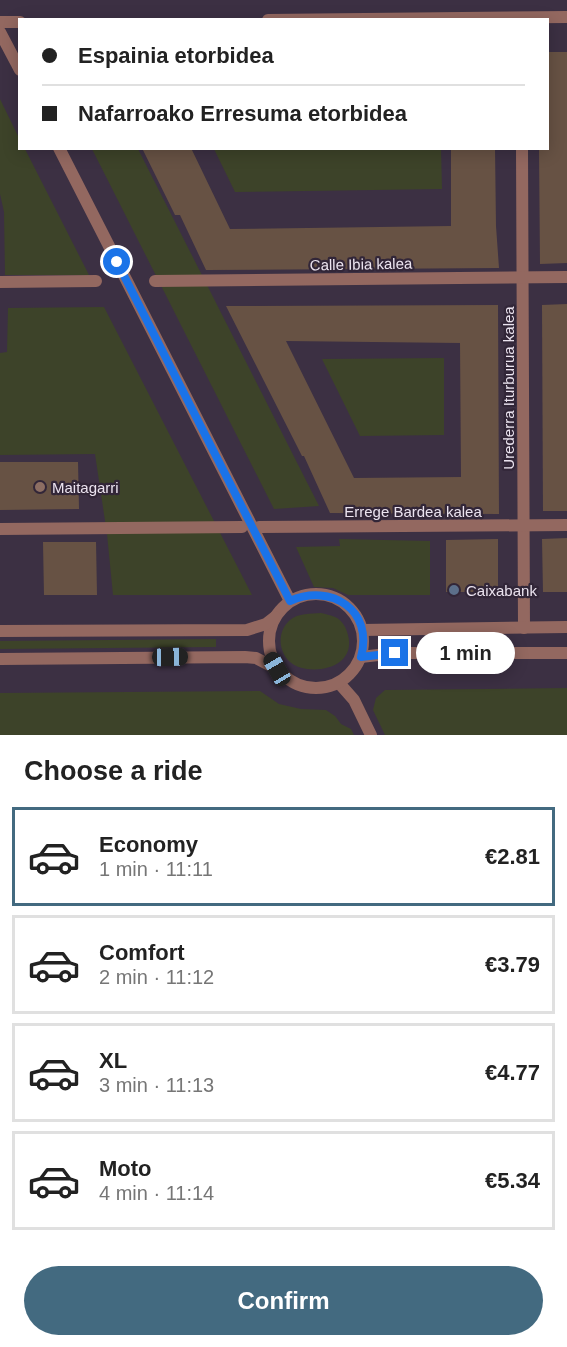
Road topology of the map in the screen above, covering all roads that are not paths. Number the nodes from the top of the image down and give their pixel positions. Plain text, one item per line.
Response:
1 (567, 17) edge
2 (467, 18) edge
3 (0, 22) edge
4 (18, 22) edge
5 (0, 32) edge
6 (18, 66) edge
7 (60, 150) edge
8 (522, 150) edge
9 (523, 277) junction
10 (567, 277) edge
11 (96, 281) dead end
12 (155, 281) dead end
13 (0, 282) edge
14 (524, 525) junction
15 (567, 525) edge
16 (242, 527) dead end
17 (259, 527) dead end
18 (0, 529) edge
19 (290, 601) junction
20 (276, 616) junction
21 (567, 627) edge
22 (524, 628) junction
23 (362, 630) junction
24 (0, 631) edge
25 (567, 652) edge
26 (361, 657) junction
27 (0, 659) edge
28 (277, 669) junction
29 (339, 683) junction
30 (371, 735) edge

1 - 2 street
3 - 4 street
5 - 6 street
7 - 19 street
8 - 9 street, Urederra Iturburua kalea
9 - 10 street, Calle Ibia kalea
9 - 12 street, Calle Ibia kalea
9 - 14 street, Urederra Iturburua kalea
11 - 13 street
14 - 15 street, Errege Bardea kalea
14 - 17 street, Errege Bardea kalea
14 - 22 street, Urederra Iturburua kalea
16 - 18 street
19 - 20 street
19 - 23 street
20 - 24 street
20 - 28 street
21 - 22 street
22 - 23 street
23 - 26 street
25 - 26 street
26 - 29 street
27 - 28 street
28 - 29 street
29 - 30 street

